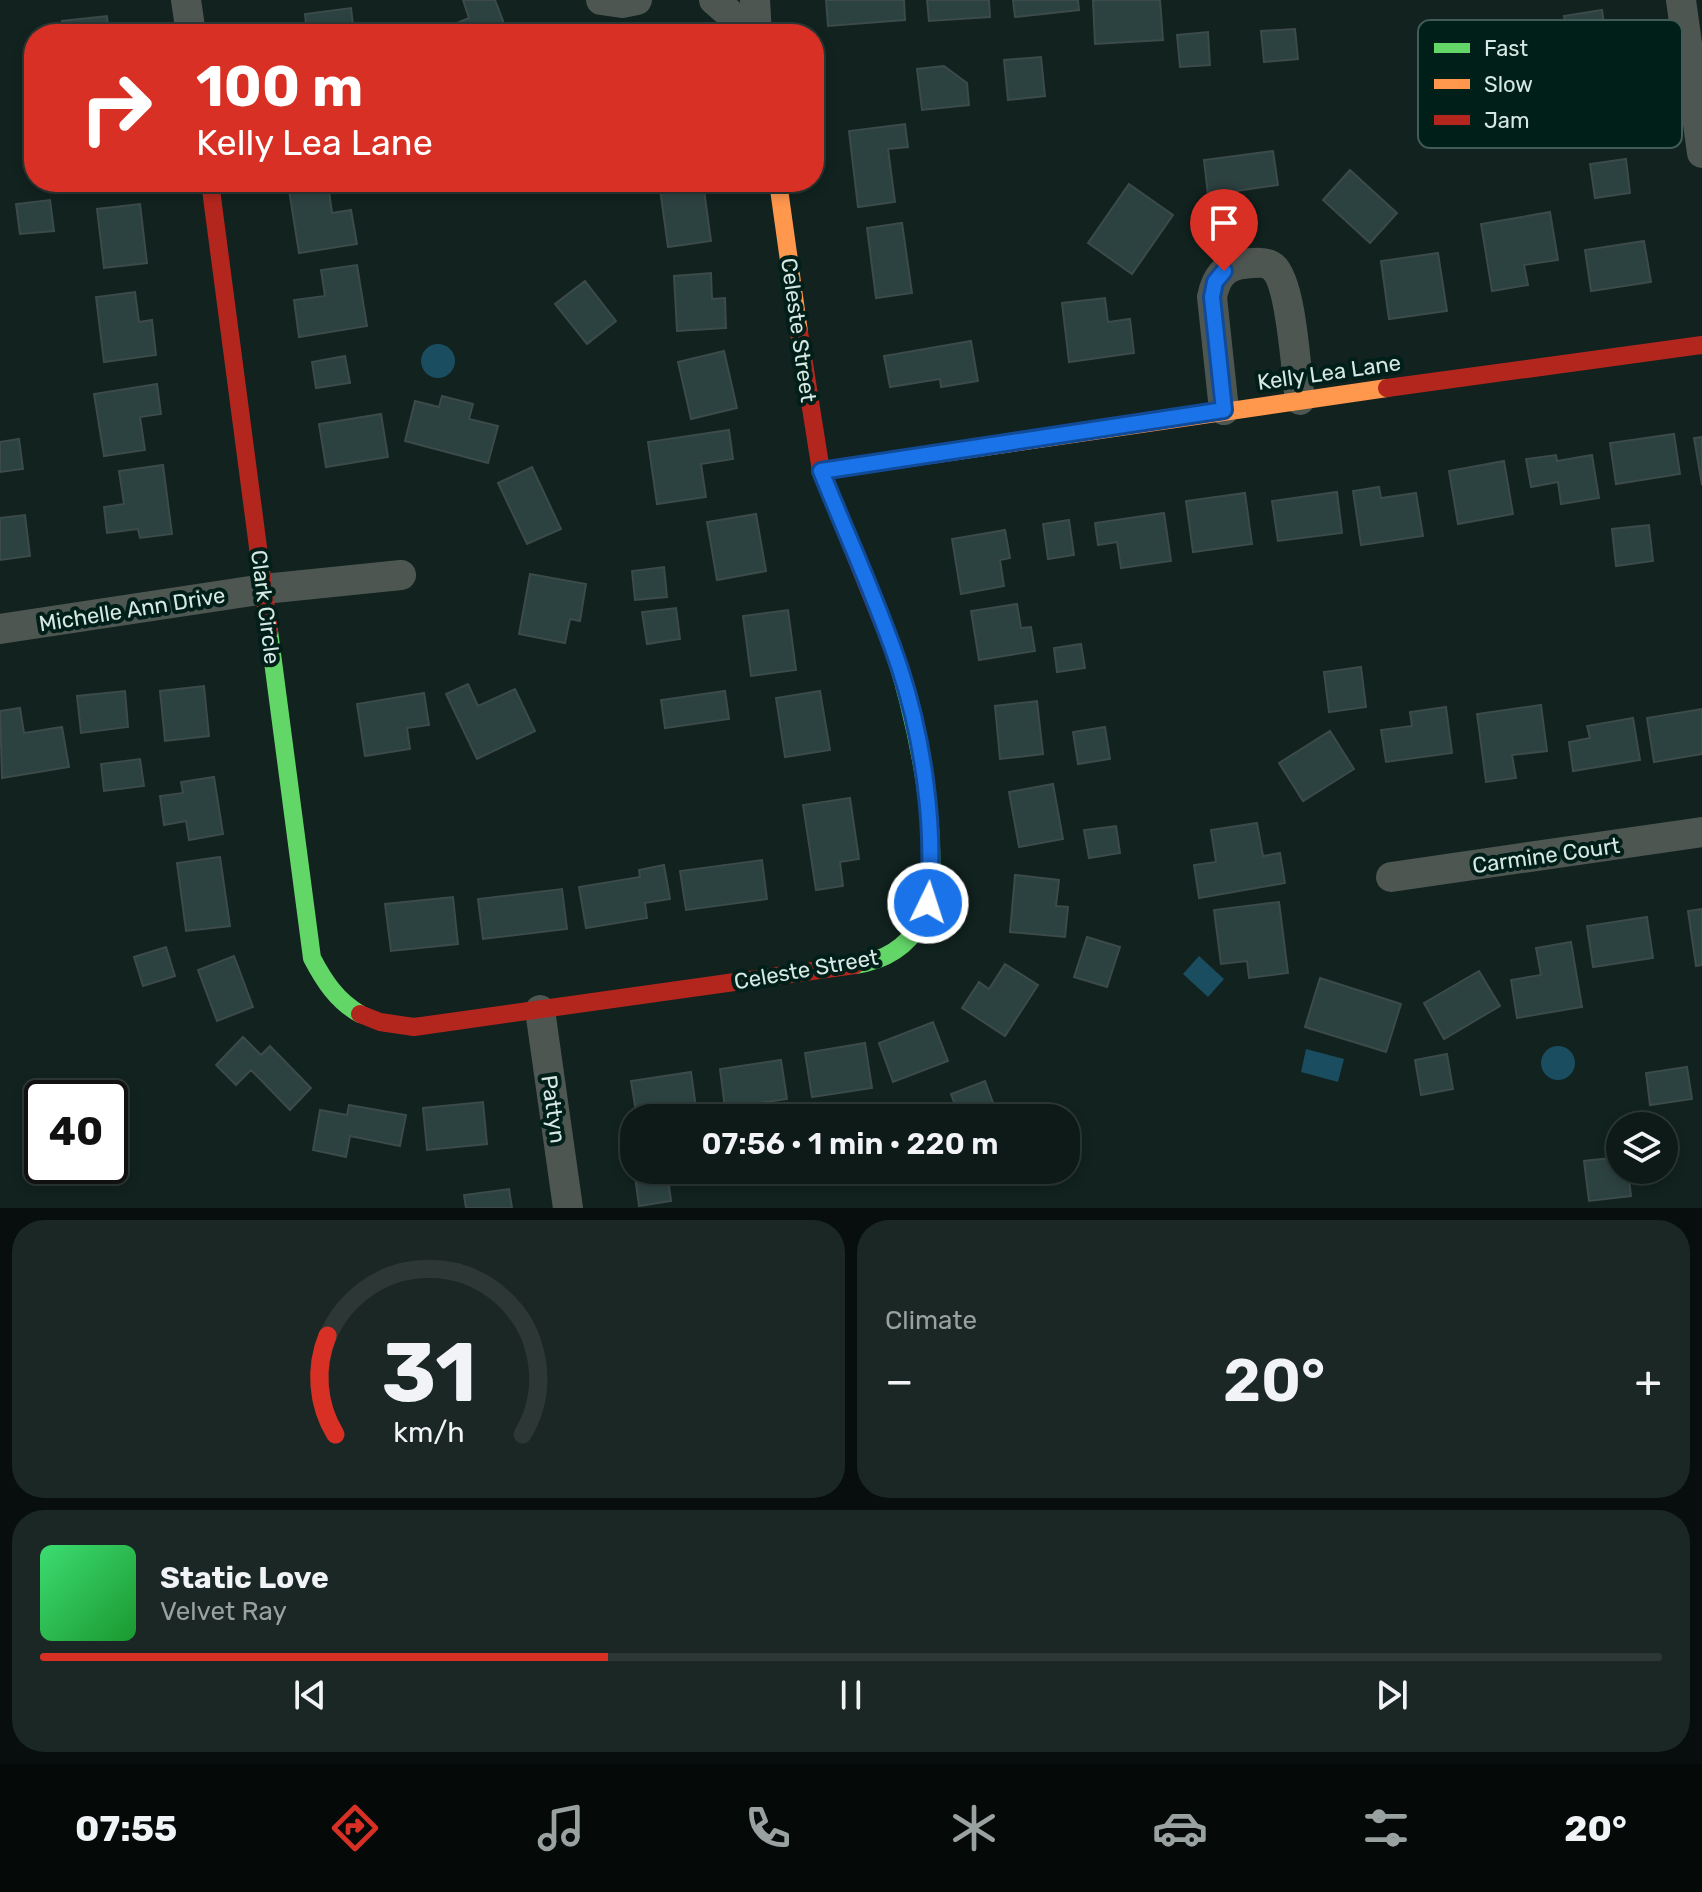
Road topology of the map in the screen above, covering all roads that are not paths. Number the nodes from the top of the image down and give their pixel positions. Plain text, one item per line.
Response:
1 (186, 0) edge
2 (601, 0) edge
3 (637, 0) edge
4 (714, 0) edge
5 (755, 0) edge
6 (1681, 0) edge
7 (190, 24) edge
8 (743, 24) edge
9 (755, 24) edge
10 (1702, 153) edge
11 (211, 192) edge
12 (779, 192) edge
13 (1702, 345) edge
14 (1300, 400) junction
15 (1224, 410) junction
16 (821, 471) junction
17 (401, 575) dead end
18 (264, 589) junction
19 (0, 629) edge
20 (1702, 832) edge
21 (1391, 877) dead end
22 (540, 1010) junction
23 (359, 1016) joint
24 (568, 1208) edge

1 - 7 street
2 - 3 street
4 - 8 street
5 - 9 street
6 - 10 street
11 - 18 street, Clark Circle
12 - 16 street, Celeste Street
13 - 14 street, Kelly Lea Lane
14 - 15 street, Kelly Lea Lane
14 - 15 street
15 - 16 street, Kelly Lea Lane
16 - 22 street, Celeste Street
17 - 18 street, Michelle Ann Drive
18 - 19 street, Michelle Ann Drive
18 - 23 street, Clark Circle
20 - 21 street, Carmine Court
22 - 23 street, Celeste Street
22 - 24 street, Pattyn

